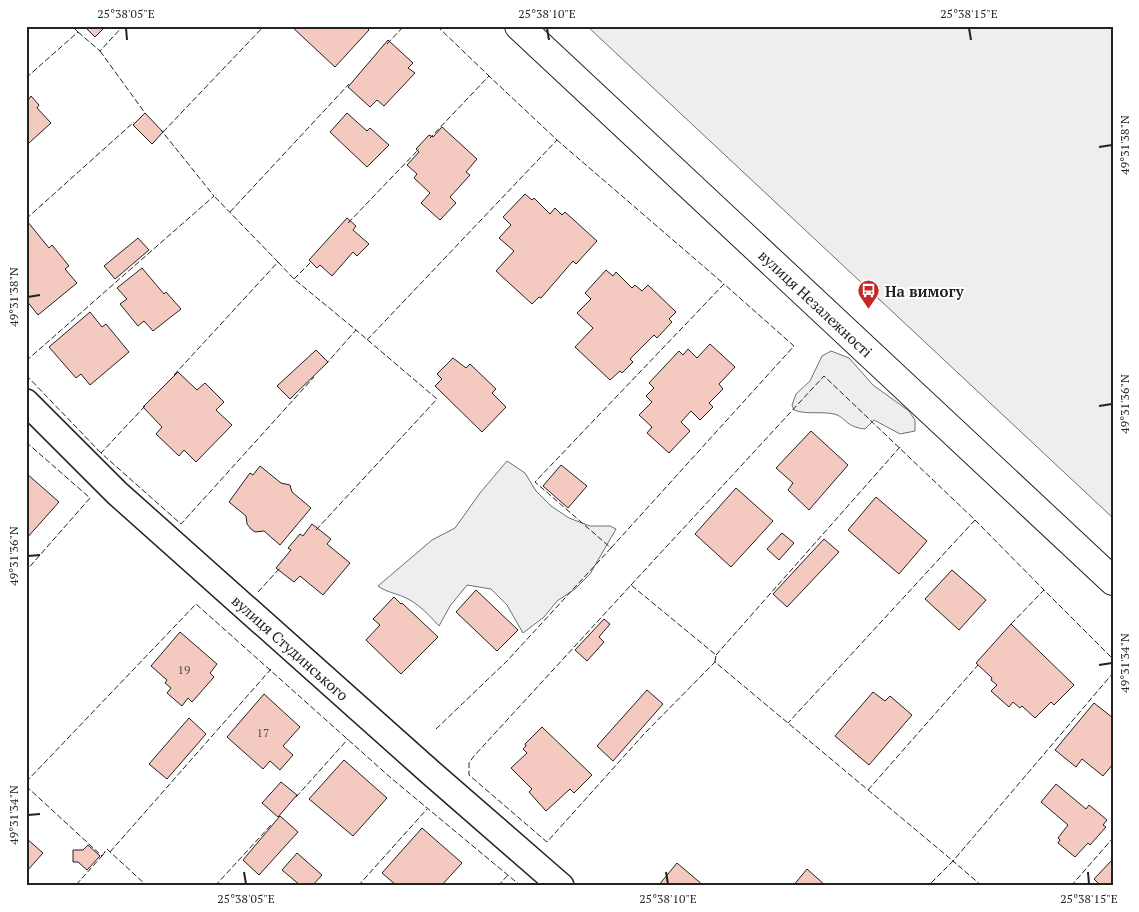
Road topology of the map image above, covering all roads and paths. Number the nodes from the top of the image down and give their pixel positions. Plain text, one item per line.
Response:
1 (520, 26) edge
2 (26, 402) edge
3 (1113, 581) edge
4 (561, 886) edge

1 - 3 street, вулиця Незалежності
2 - 4 street, вулиця Студинського

